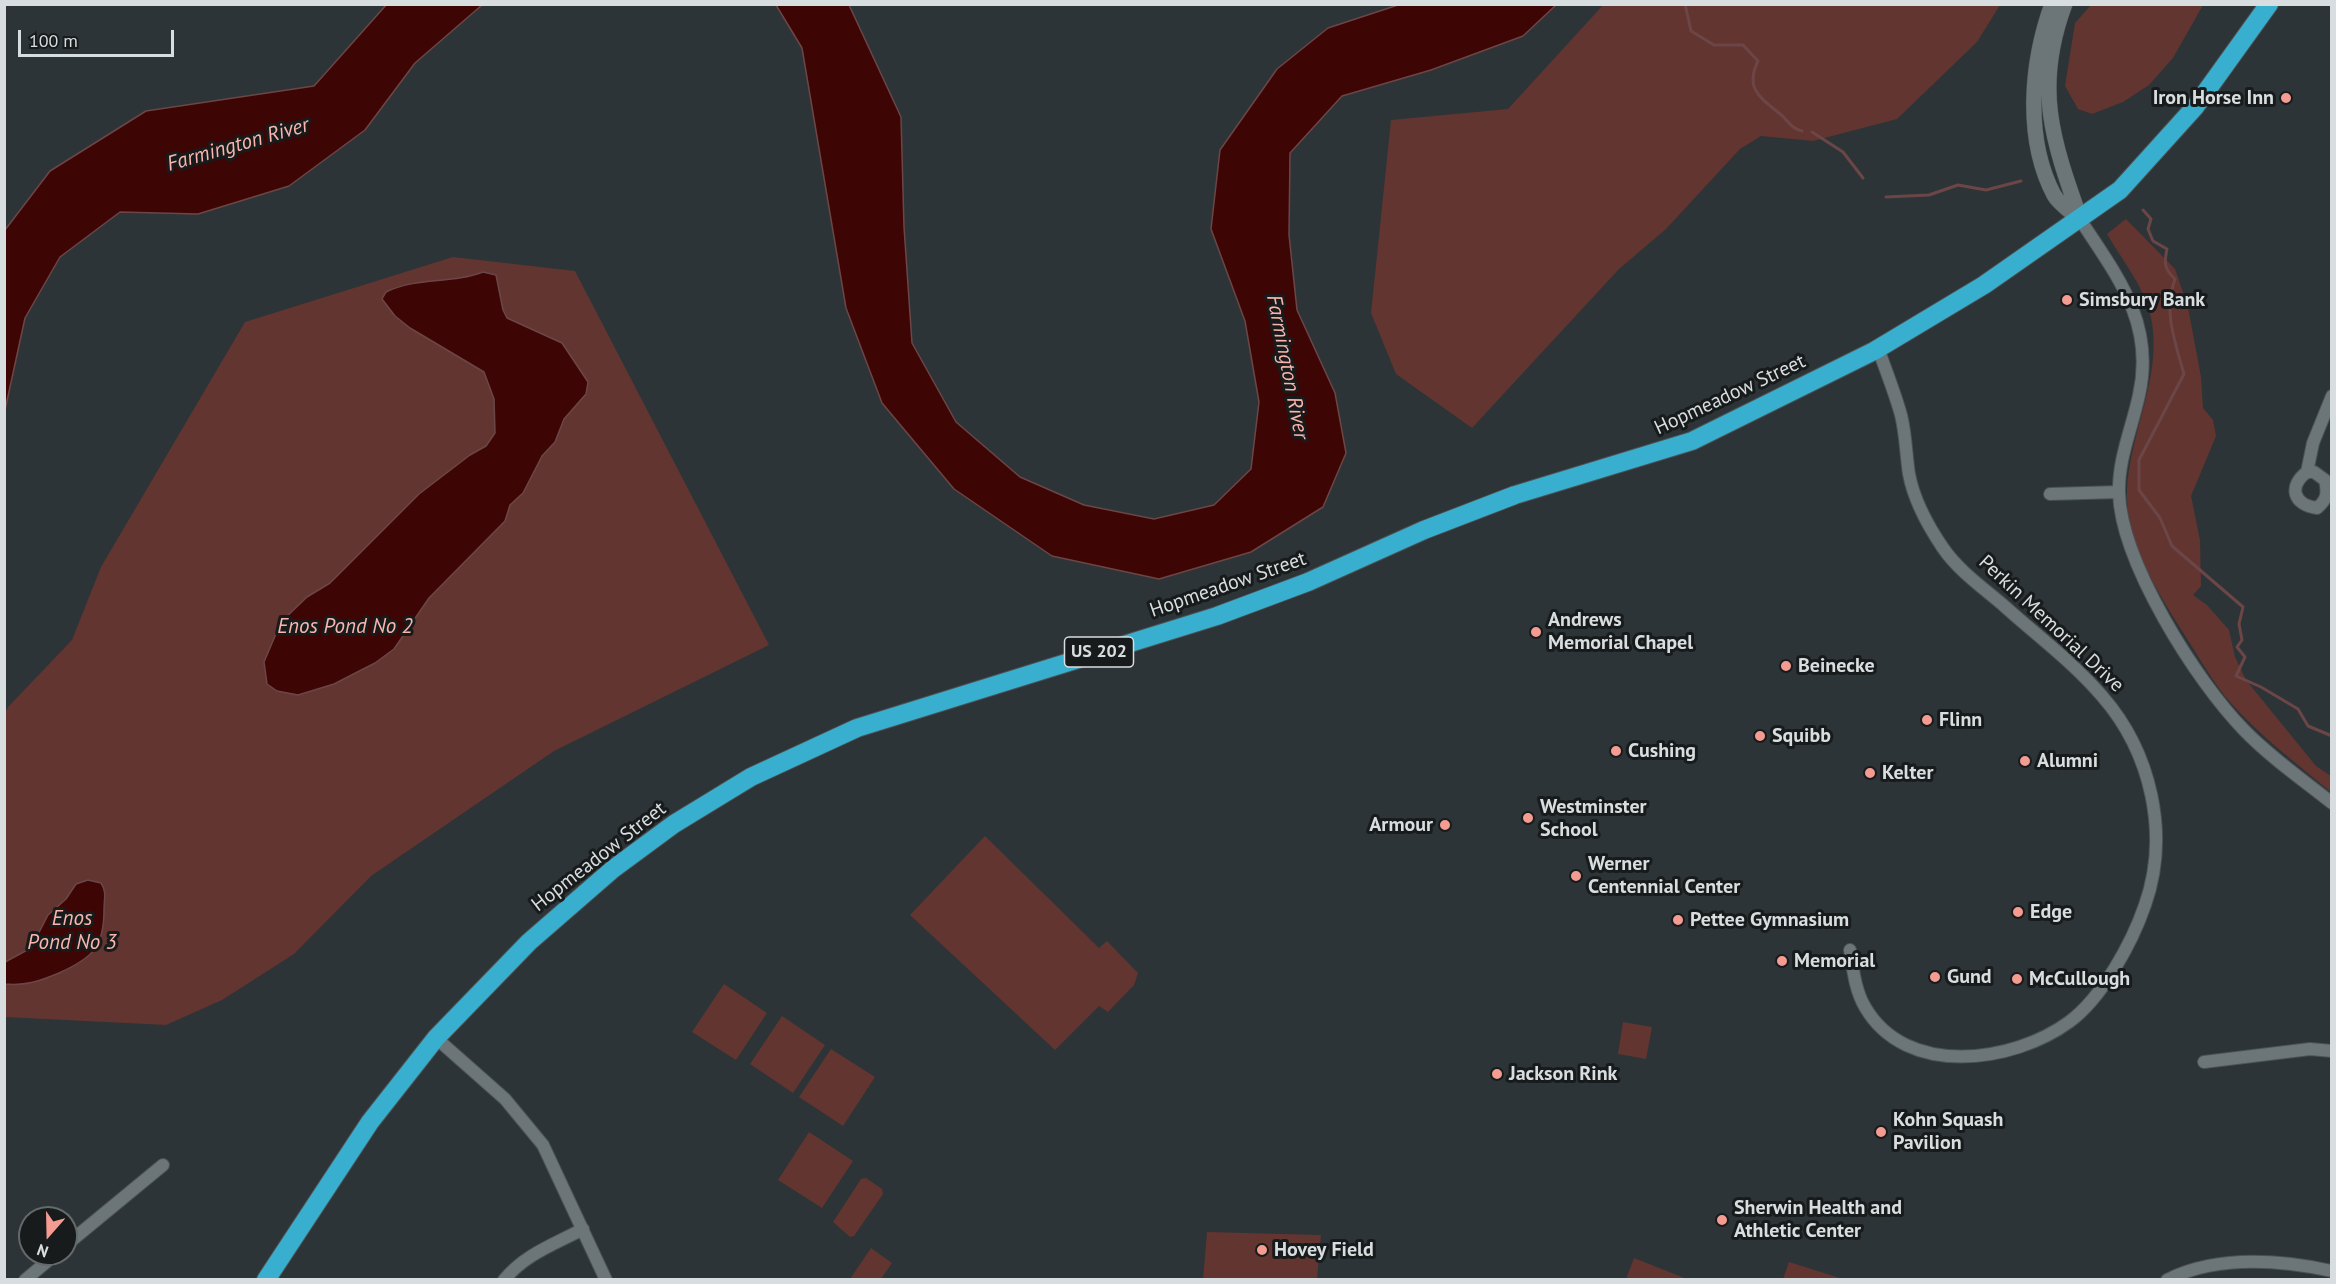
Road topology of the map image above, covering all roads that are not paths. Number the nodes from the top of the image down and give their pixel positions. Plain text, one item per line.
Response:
1 (2052, 4) edge
2 (2065, 4) edge
3 (2269, 4) edge
4 (2080, 221) junction
5 (1878, 348) junction
6 (2331, 396) edge
7 (2307, 472) dead end
8 (2119, 492) junction
9 (2050, 494) dead end
10 (2331, 803) edge
11 (1850, 950) dead end
12 (436, 1038) junction
13 (2331, 1051) edge
14 (2204, 1062) dead end
15 (164, 1165) dead end
16 (583, 1229) junction
17 (78, 1235) edge
18 (42, 1266) edge
19 (2331, 1271) edge
20 (25, 1280) edge
21 (266, 1280) edge
22 (504, 1280) edge
23 (606, 1280) edge
24 (2167, 1280) edge

1 - 4 street
2 - 4 street
3 - 4 highway, Hopmeadow Street / US 202
4 - 5 highway, Hopmeadow Street / US 202
4 - 8 street
5 - 11 street, Perkin Memorial Drive
5 - 12 highway, Hopmeadow Street / US 202
6 - 7 street
8 - 9 street
8 - 10 street
12 - 16 street
12 - 21 highway, Hopmeadow Street / US 202
13 - 14 street
15 - 17 street
16 - 22 street
16 - 23 street
18 - 20 street
19 - 24 street

